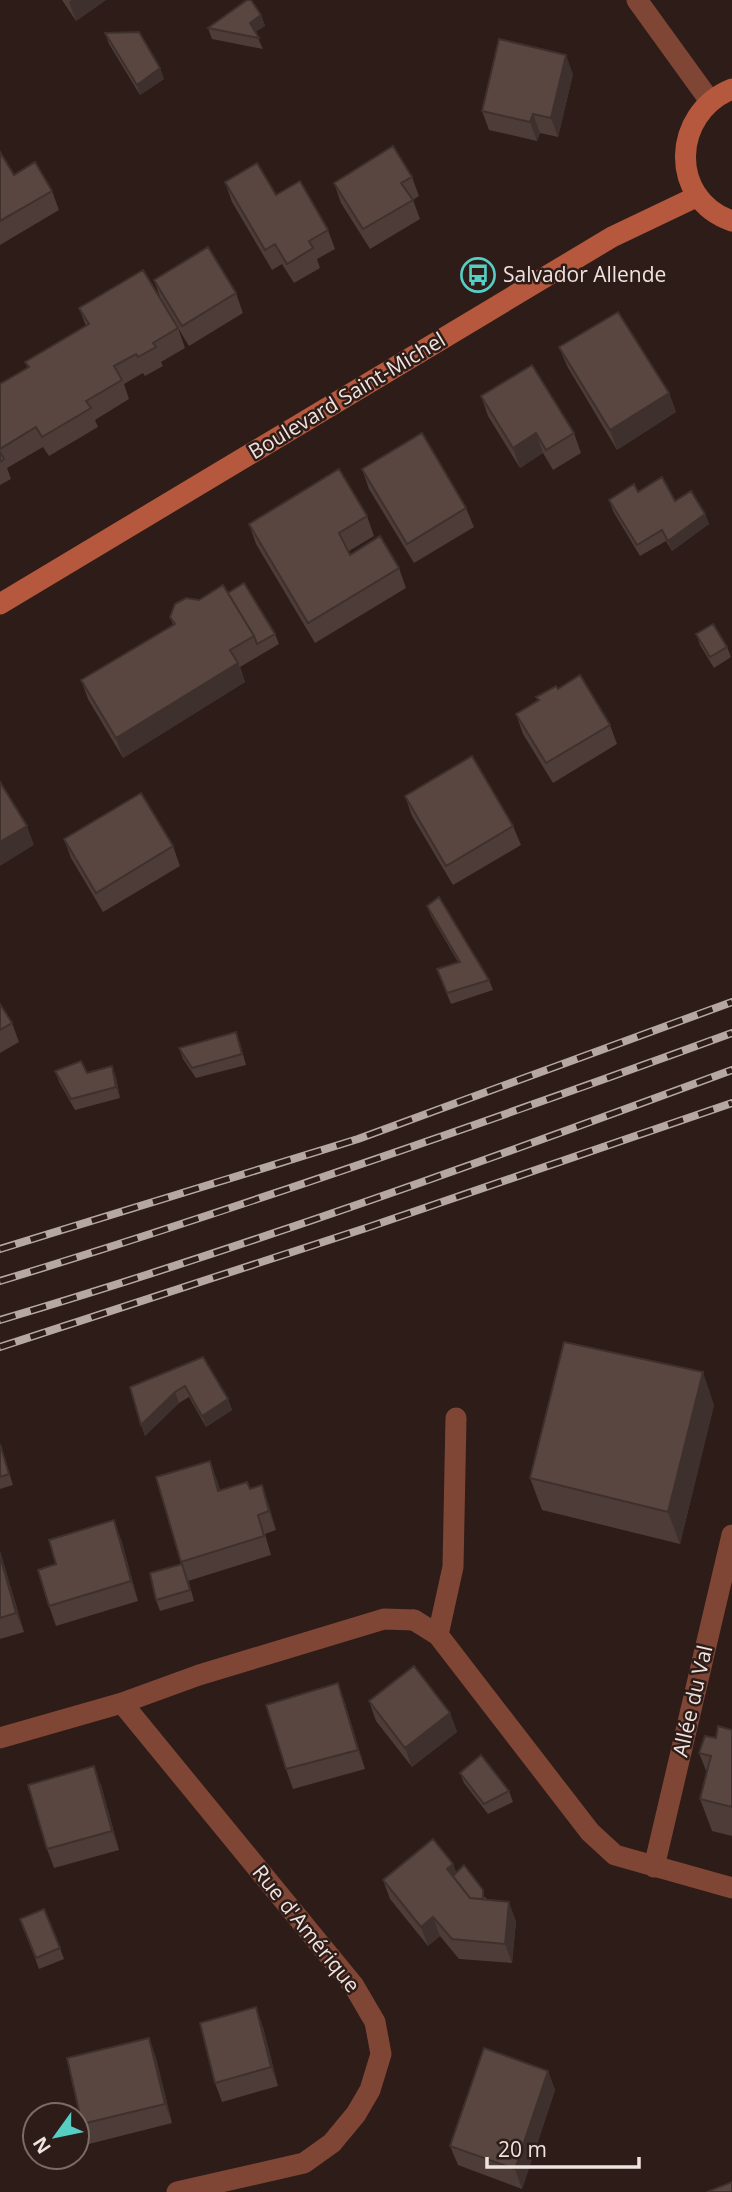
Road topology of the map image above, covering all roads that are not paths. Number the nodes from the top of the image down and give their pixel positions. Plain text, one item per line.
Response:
1 (637, 0) edge
2 (732, 89) edge
3 (710, 101) junction
4 (698, 196) junction
5 (732, 221) edge
6 (0, 604) edge
7 (456, 1418) dead end
8 (732, 1535) edge
9 (438, 1635) junction
10 (122, 1703) junction
11 (0, 1738) edge
12 (654, 1867) junction
13 (732, 1888) edge
14 (177, 2192) edge

1 - 3 street
2 - 3 street
3 - 4 street
4 - 5 street
4 - 6 street, Boulevard Saint-Michel
7 - 9 street
8 - 12 street, Allée du Val
9 - 10 street
9 - 12 street
10 - 11 street
10 - 14 street, Rue d'Amérique
12 - 13 street

